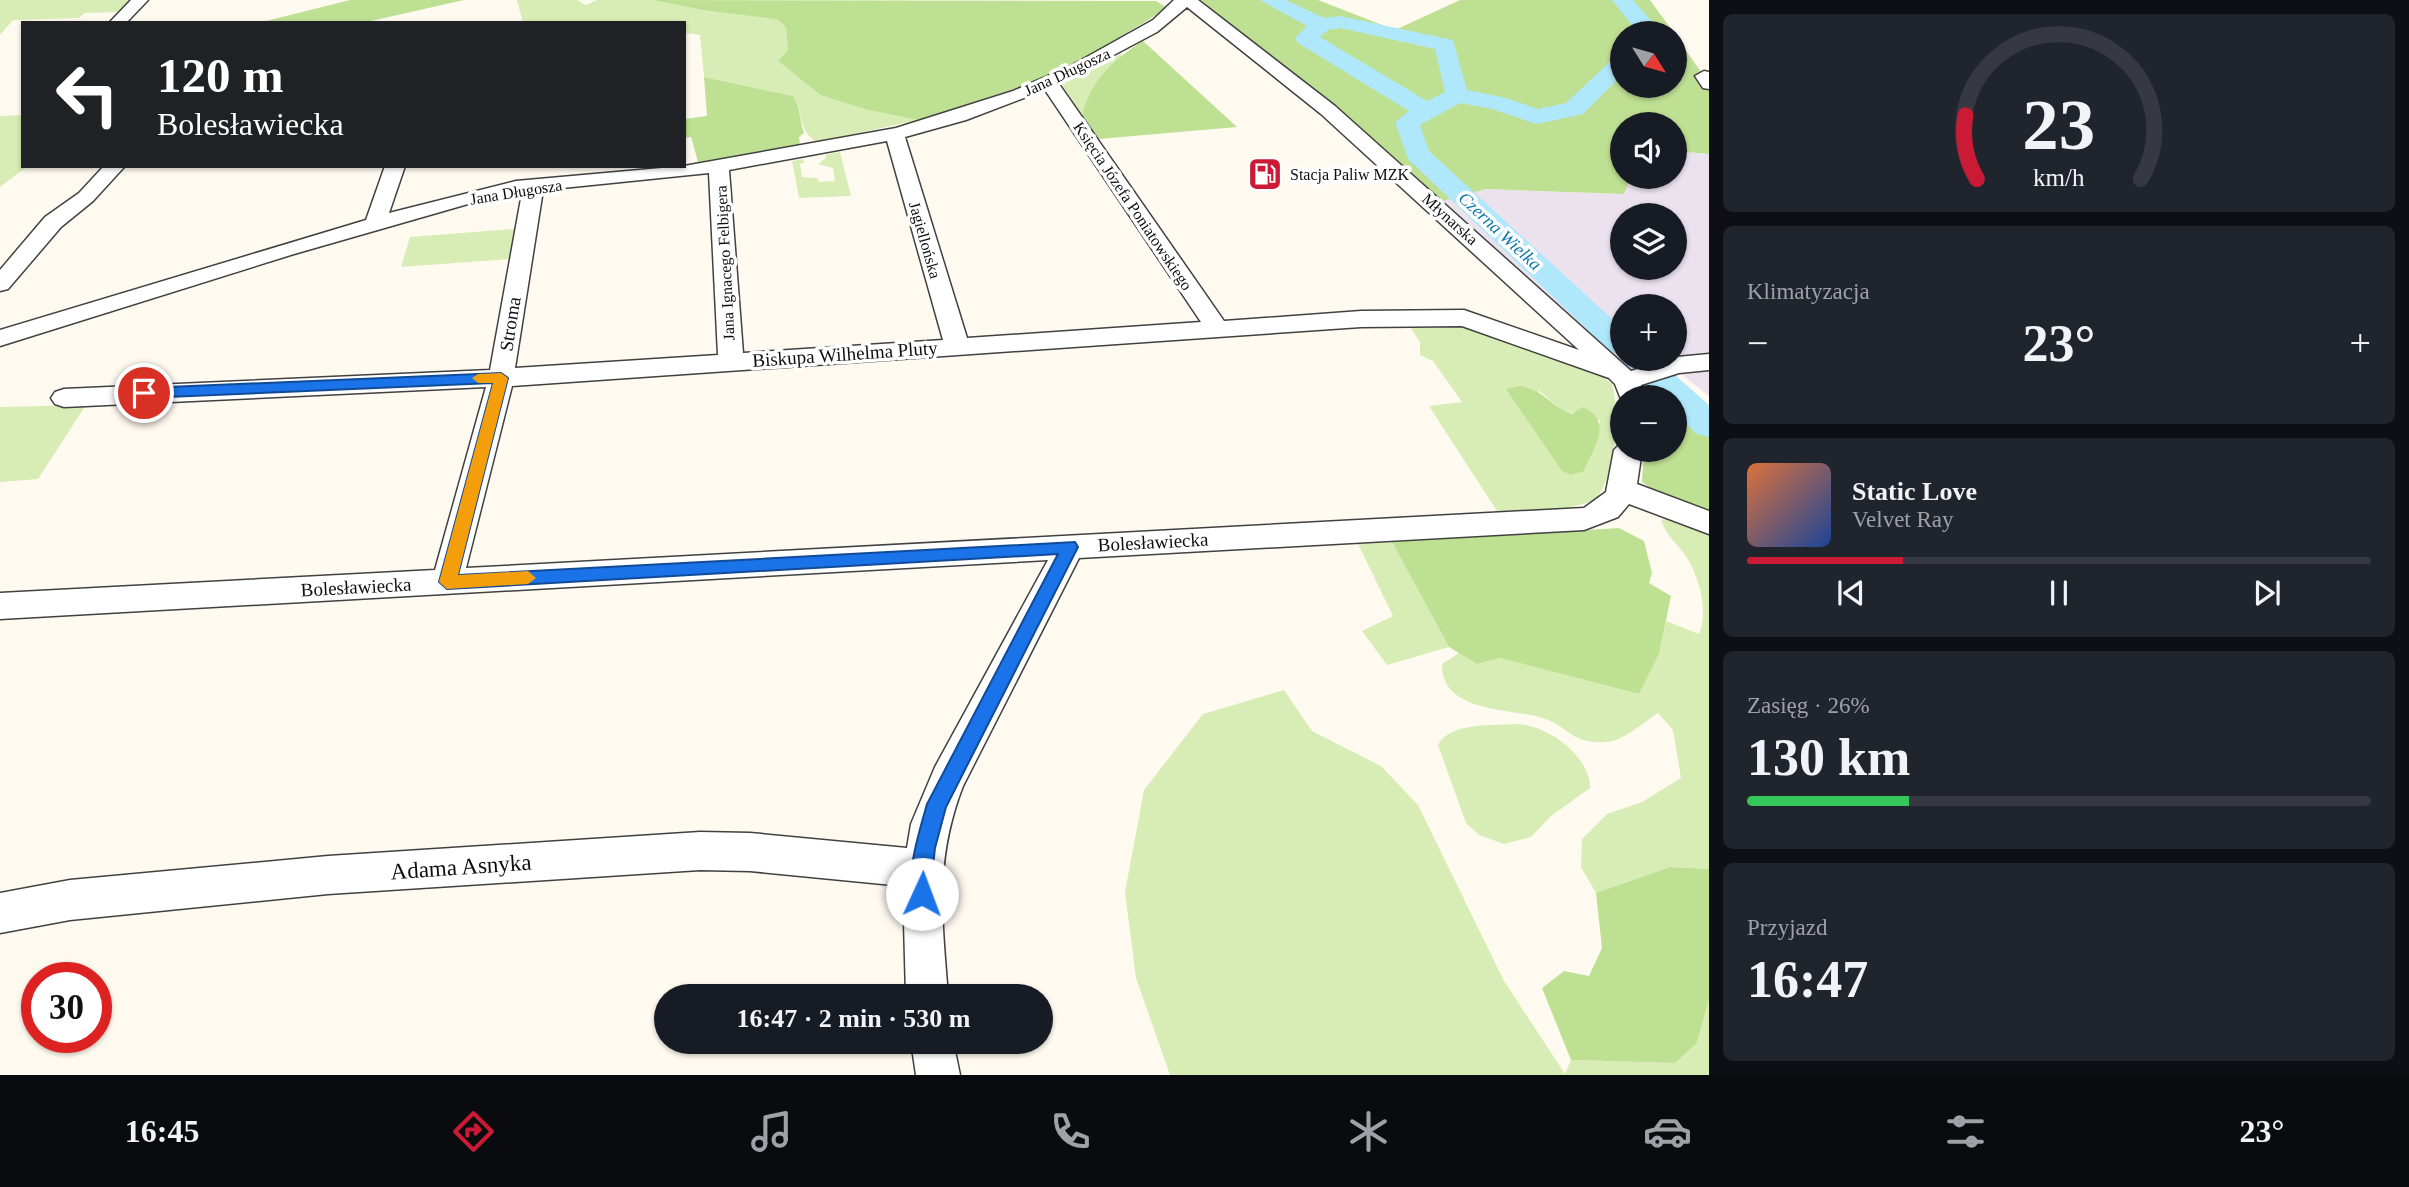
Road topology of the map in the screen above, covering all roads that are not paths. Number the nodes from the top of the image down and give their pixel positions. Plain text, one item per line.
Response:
1 (141, 0) edge
2 (1182, 0) edge
3 (1188, 0) edge
4 (119, 21) edge
5 (1049, 83) junction
6 (894, 133) junction
7 (719, 165) junction
8 (686, 167) edge
9 (113, 168) edge
10 (394, 168) edge
11 (677, 168) edge
12 (622, 172) edge
13 (533, 187) junction
14 (375, 224) junction
15 (0, 284) edge
16 (1217, 328) junction
17 (0, 338) edge
18 (957, 347) junction
19 (731, 362) junction
20 (1709, 362) edge
21 (501, 378) junction
22 (1629, 382) edge
23 (64, 398) dead end
24 (1626, 462) edge
25 (1622, 490) junction
26 (1709, 523) edge
27 (1070, 547) junction
28 (447, 582) junction
29 (0, 606) edge
30 (922, 869) junction
31 (0, 913) edge
32 (926, 984) edge
33 (935, 1054) edge
34 (938, 1075) edge

1 - 4 street
2 - 5 street, Jana Długosza
3 - 22 street, Młynarska
5 - 6 street, Jana Długosza
5 - 16 street, Księcia Józefa Poniatowskiego
6 - 7 street, Jana Długosza
6 - 18 street, Jagiellońska
7 - 8 street, Jana Długosza
7 - 19 street, Jana Ignacego Felbigera
9 - 15 street
10 - 14 street
11 - 12 street, Jana Długosza
12 - 13 street, Jana Długosza
13 - 14 street, Jana Długosza
13 - 21 street, Stroma
14 - 17 street, Jana Długosza
16 - 18 street, Biskupa Wilhelma Pluty
16 - 22 street, Biskupa Wilhelma Pluty
18 - 19 street, Biskupa Wilhelma Pluty
19 - 21 street, Biskupa Wilhelma Pluty
20 - 22 street
21 - 23 street, Biskupa Wilhelma Pluty
21 - 28 street, Stroma
24 - 25 street
25 - 26 street
25 - 27 street, Bolesławiecka
27 - 28 street, Bolesławiecka
27 - 30 street
28 - 29 street, Bolesławiecka
30 - 31 street, Adama Asnyka
30 - 32 street
33 - 34 street

